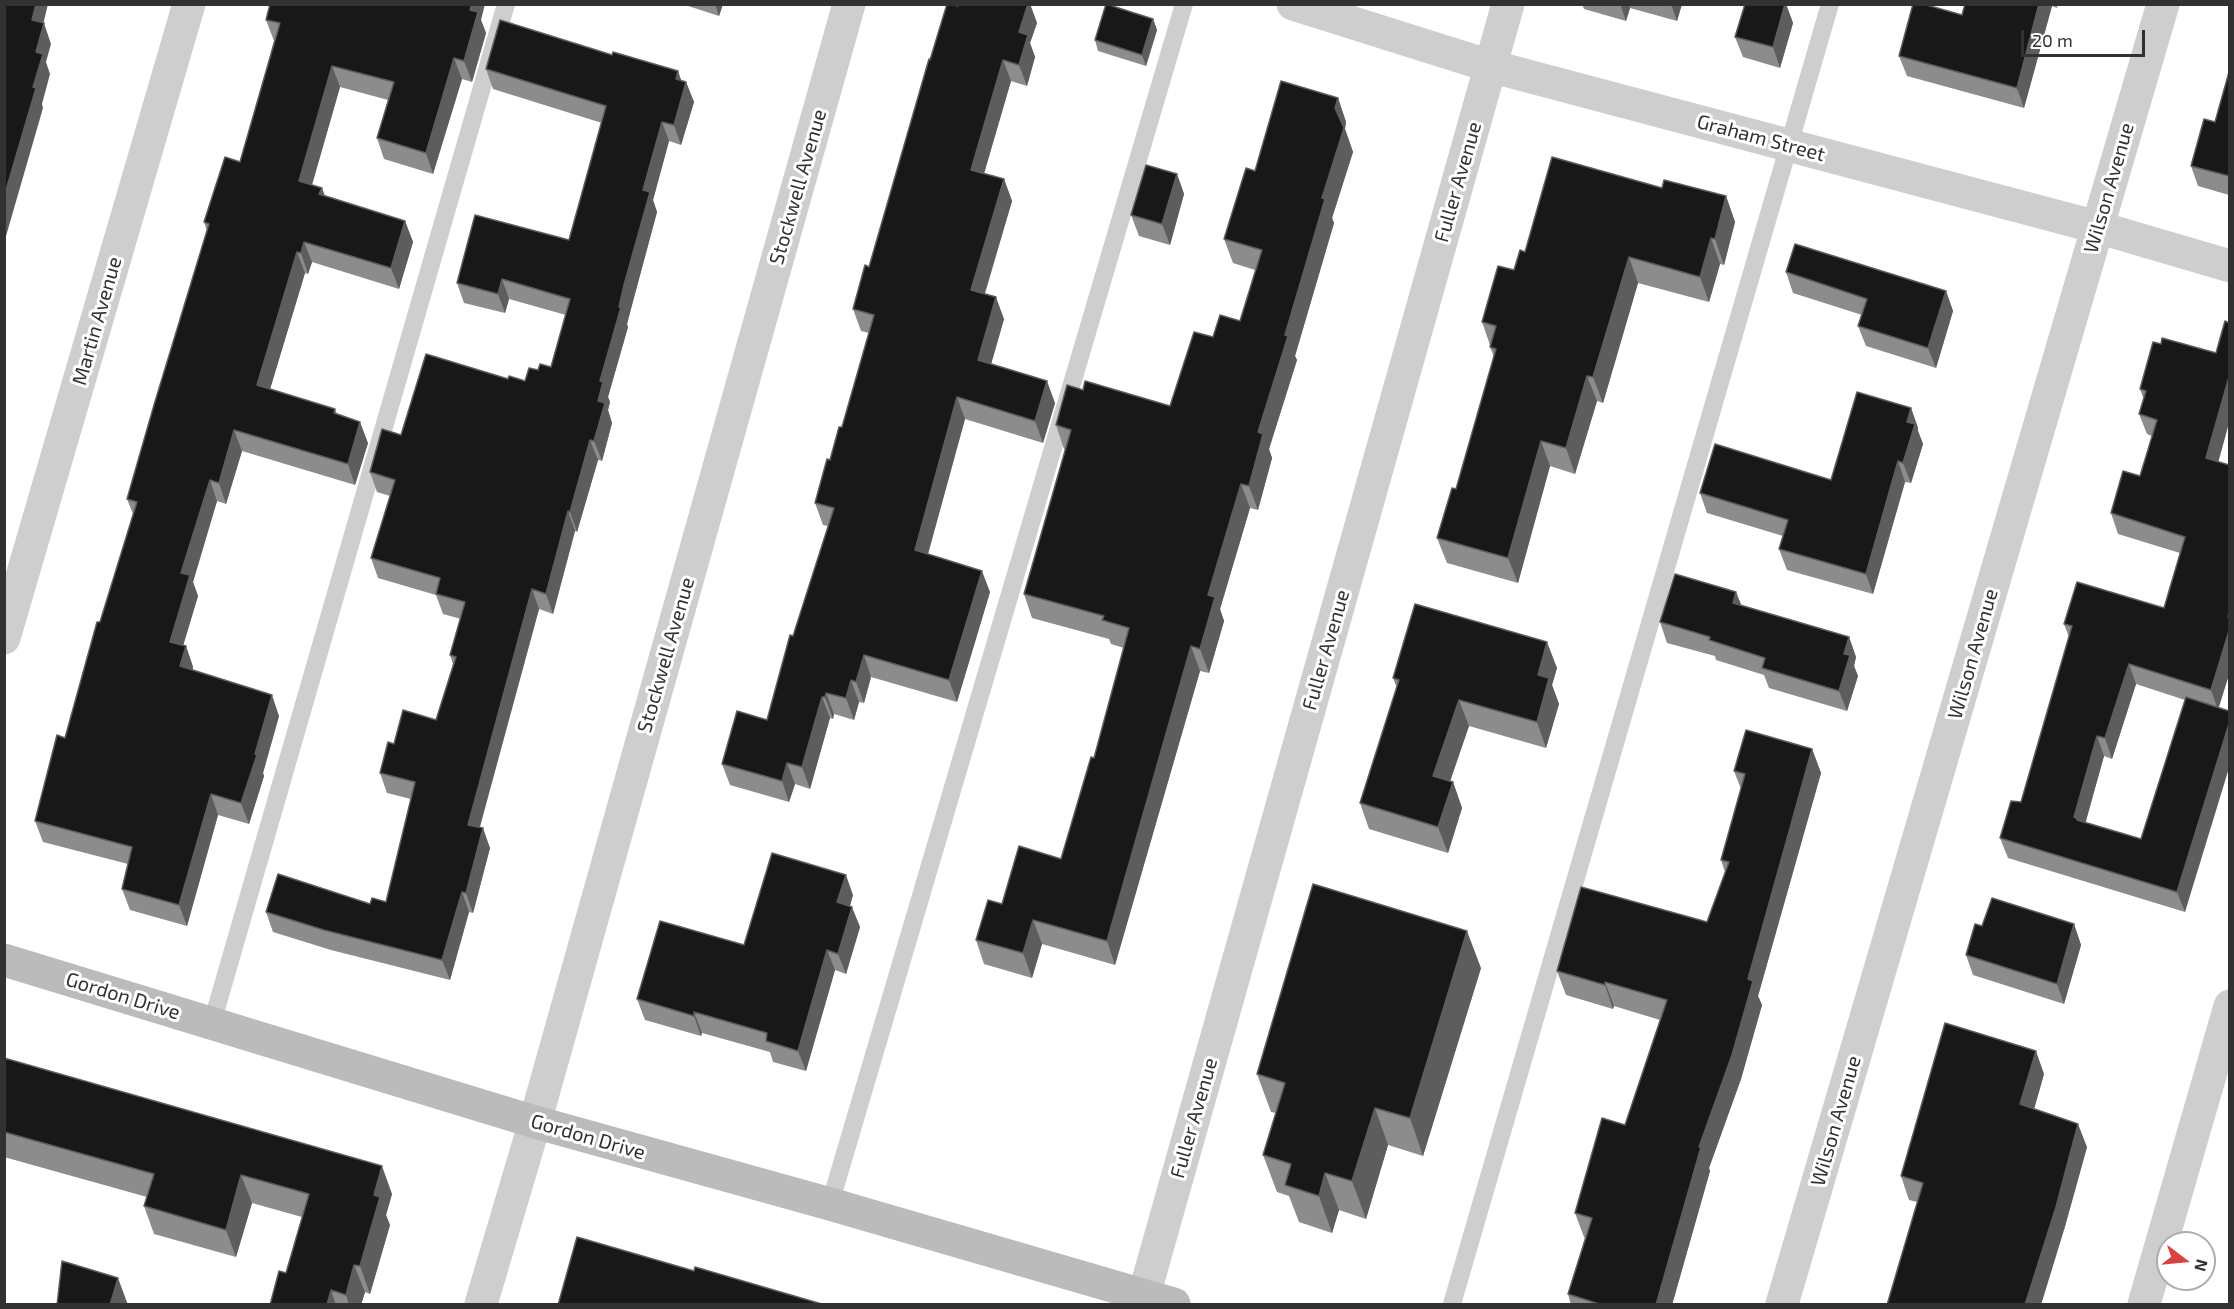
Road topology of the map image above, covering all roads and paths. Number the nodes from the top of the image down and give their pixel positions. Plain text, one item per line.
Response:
1 (189, 4) edge
2 (506, 4) edge
3 (849, 4) edge
4 (1184, 4) edge
5 (1293, 4) edge
6 (1508, 4) edge
7 (1830, 4) edge
8 (2163, 4) edge
9 (1490, 66) junction
10 (1789, 145) junction
11 (2097, 227) junction
12 (2229, 266) edge
13 (4, 638) edge
14 (4, 960) edge
15 (2229, 1006) edge
16 (212, 1023) junction
17 (535, 1122) junction
18 (830, 1204) junction
19 (1143, 1295) junction
20 (481, 1305) edge
21 (1174, 1305) edge
22 (1452, 1305) edge
23 (1782, 1305) edge
24 (2144, 1305) edge

1 - 13 street, Martin Avenue
2 - 16 lane
3 - 17 street, Stockwell Avenue
4 - 18 lane
5 - 9 street, Graham Street
6 - 9 street, Fuller Avenue
7 - 10 lane
8 - 11 street, Wilson Avenue
9 - 10 street, Graham Street
9 - 19 street, Fuller Avenue
10 - 11 street, Graham Street
10 - 22 lane
11 - 12 street, Graham Street
11 - 23 street, Wilson Avenue
14 - 16 main road, Gordon Drive
15 - 24 street
16 - 17 main road, Gordon Drive
17 - 18 main road, Gordon Drive
17 - 20 street, Stockwell Avenue
18 - 19 main road, Gordon Drive
19 - 21 main road, Gordon Drive

